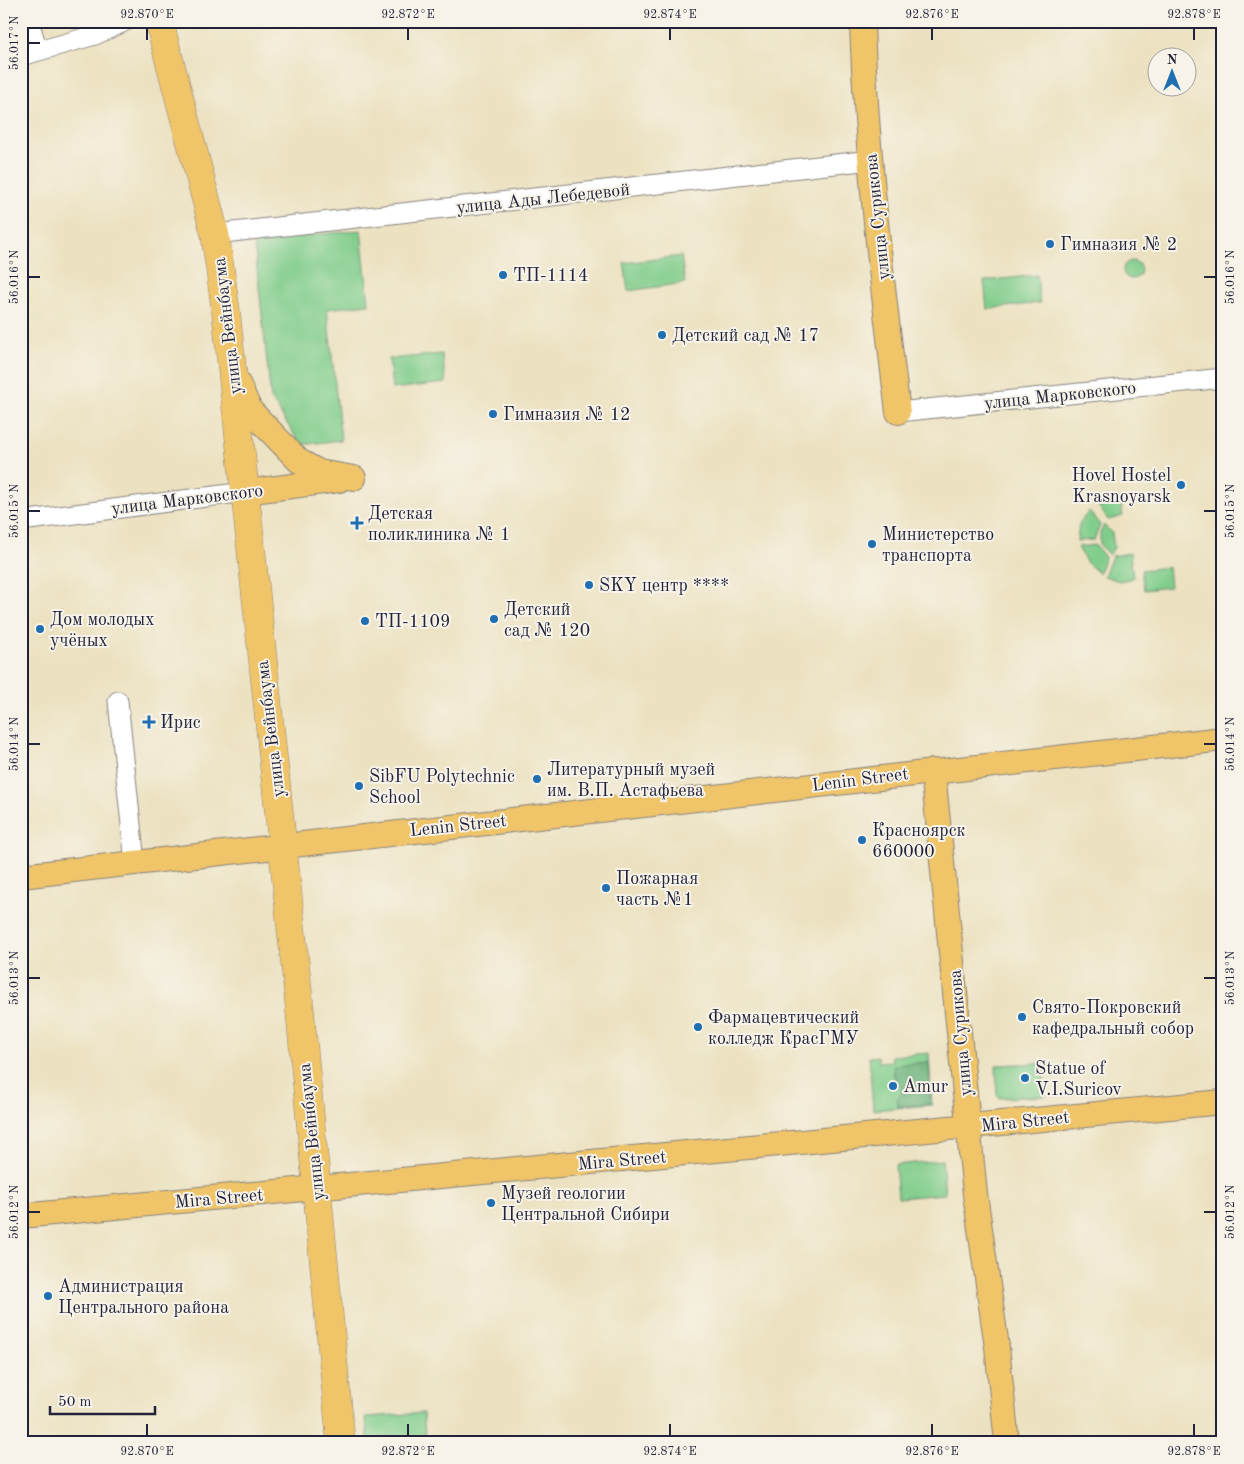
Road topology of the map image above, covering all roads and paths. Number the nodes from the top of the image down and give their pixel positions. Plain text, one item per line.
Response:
1 (29, 21) edge
2 (126, 21) edge
3 (159, 21) edge
4 (862, 21) edge
5 (30, 54) edge
6 (871, 160) junction
7 (215, 234) junction
8 (233, 372) junction
9 (1223, 378) edge
10 (898, 412) joint
11 (245, 492) junction
12 (21, 521) edge
13 (118, 701) dead end
14 (1223, 740) edge
15 (933, 771) junction
16 (283, 845) junction
17 (135, 863) junction
18 (21, 876) edge
19 (1223, 1102) edge
20 (968, 1127) junction
21 (316, 1189) junction
22 (21, 1216) edge
23 (341, 1443) edge
24 (1007, 1443) edge

1 - 5 street
2 - 5 street
3 - 7 highway, улица Вейнбаума
4 - 6 main road, улица Сурикова
6 - 7 street, улица Ады Лебедевой
6 - 10 main road, улица Сурикова
7 - 8 highway, улица Вейнбаума
8 - 11 highway, улица Вейнбаума
8 - 11 main road, улица Марковского
9 - 10 street, улица Марковского
11 - 12 street, улица Марковского
11 - 16 highway, улица Вейнбаума
13 - 17 street
14 - 15 main road, Lenin Street
15 - 16 main road, Lenin Street
15 - 20 main road, улица Сурикова
16 - 17 main road, Lenin Street
16 - 21 highway, улица Вейнбаума
17 - 18 main road, Lenin Street
19 - 20 main road, Mira Street
20 - 21 main road, Mira Street
20 - 24 main road, улица Сурикова
21 - 22 main road, Mira Street
21 - 23 highway, улица Вейнбаума

